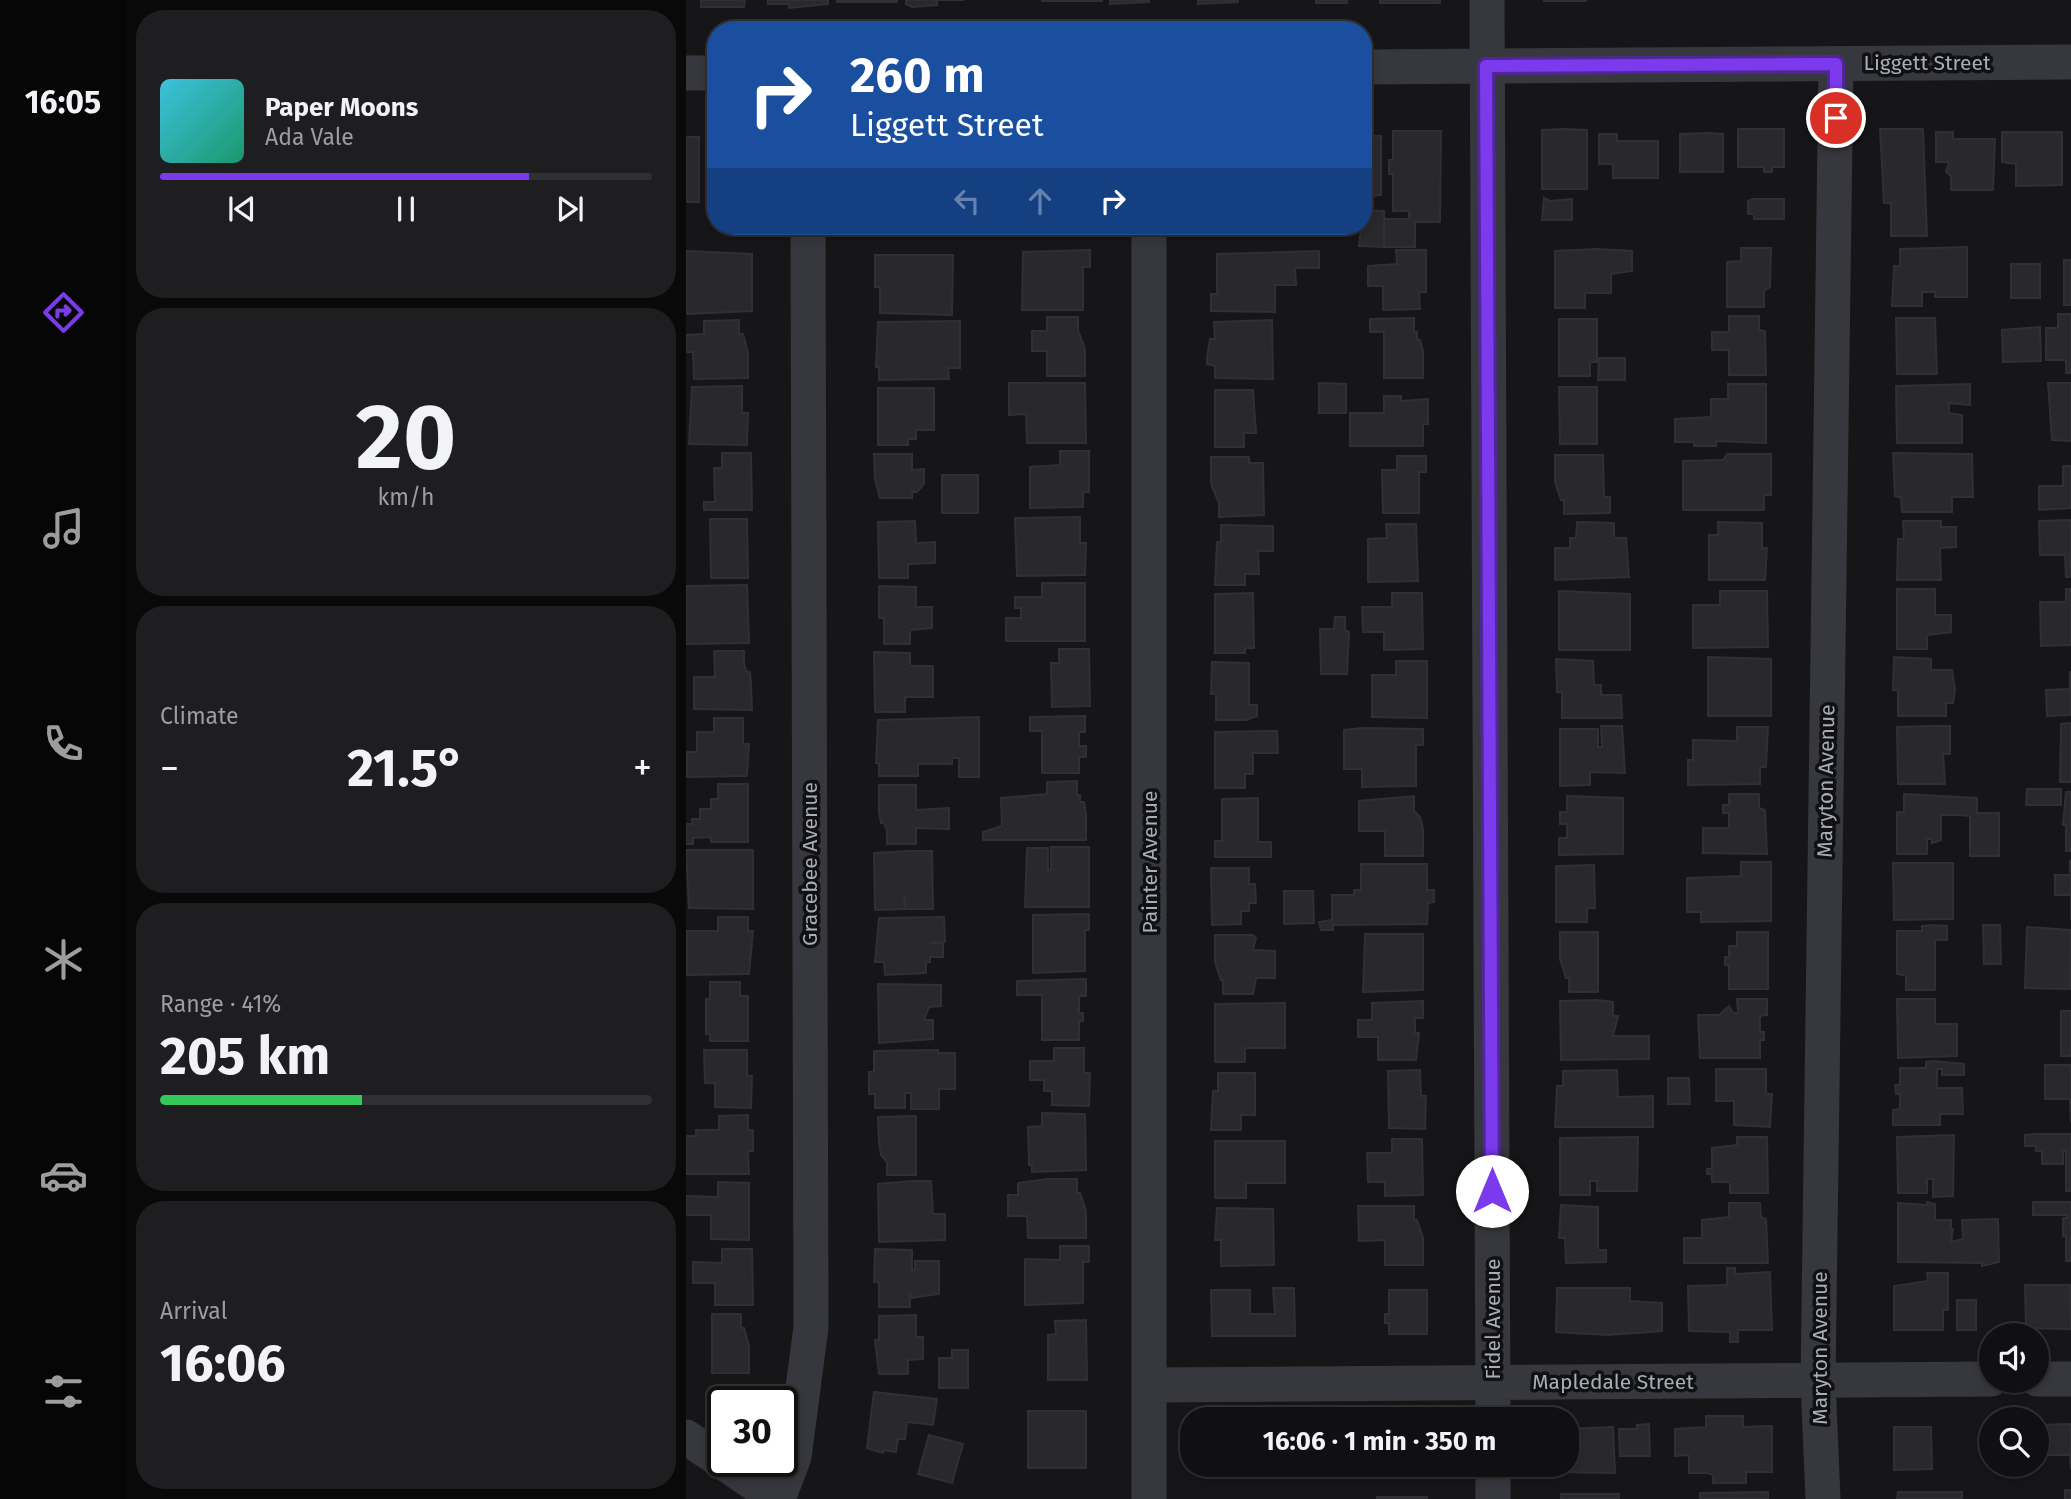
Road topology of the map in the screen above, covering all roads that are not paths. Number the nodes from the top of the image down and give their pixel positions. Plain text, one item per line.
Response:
1 (1487, 0) edge
2 (2071, 62) edge
3 (1836, 64) junction
4 (1486, 66) junction
5 (1372, 67) edge
6 (707, 72) edge
7 (686, 73) edge
8 (807, 235) edge
9 (1149, 235) edge
10 (2071, 1378) edge
11 (1979, 1379) edge
12 (2049, 1379) edge
13 (1818, 1381) junction
14 (1493, 1383) junction
15 (1150, 1385) junction
16 (1493, 1407) edge
17 (686, 1437) edge
18 (1493, 1477) edge
19 (778, 1499) edge
20 (1149, 1499) edge
21 (1493, 1499) edge
22 (1823, 1499) edge

1 - 4 street, Fidel Avenue
2 - 3 street, Liggett Street
3 - 4 street, Liggett Street
3 - 13 street, Maryton Avenue
4 - 5 street, Liggett Street
4 - 14 street, Fidel Avenue
6 - 7 street
8 - 19 street, Gracebee Avenue
9 - 15 street, Painter Avenue
10 - 12 street
11 - 13 street, Mapledale Street
13 - 14 street, Mapledale Street
13 - 22 street, Maryton Avenue
14 - 15 street, Mapledale Street
14 - 16 street, Fidel Avenue
15 - 20 street, Painter Avenue
17 - 19 street
18 - 21 street

